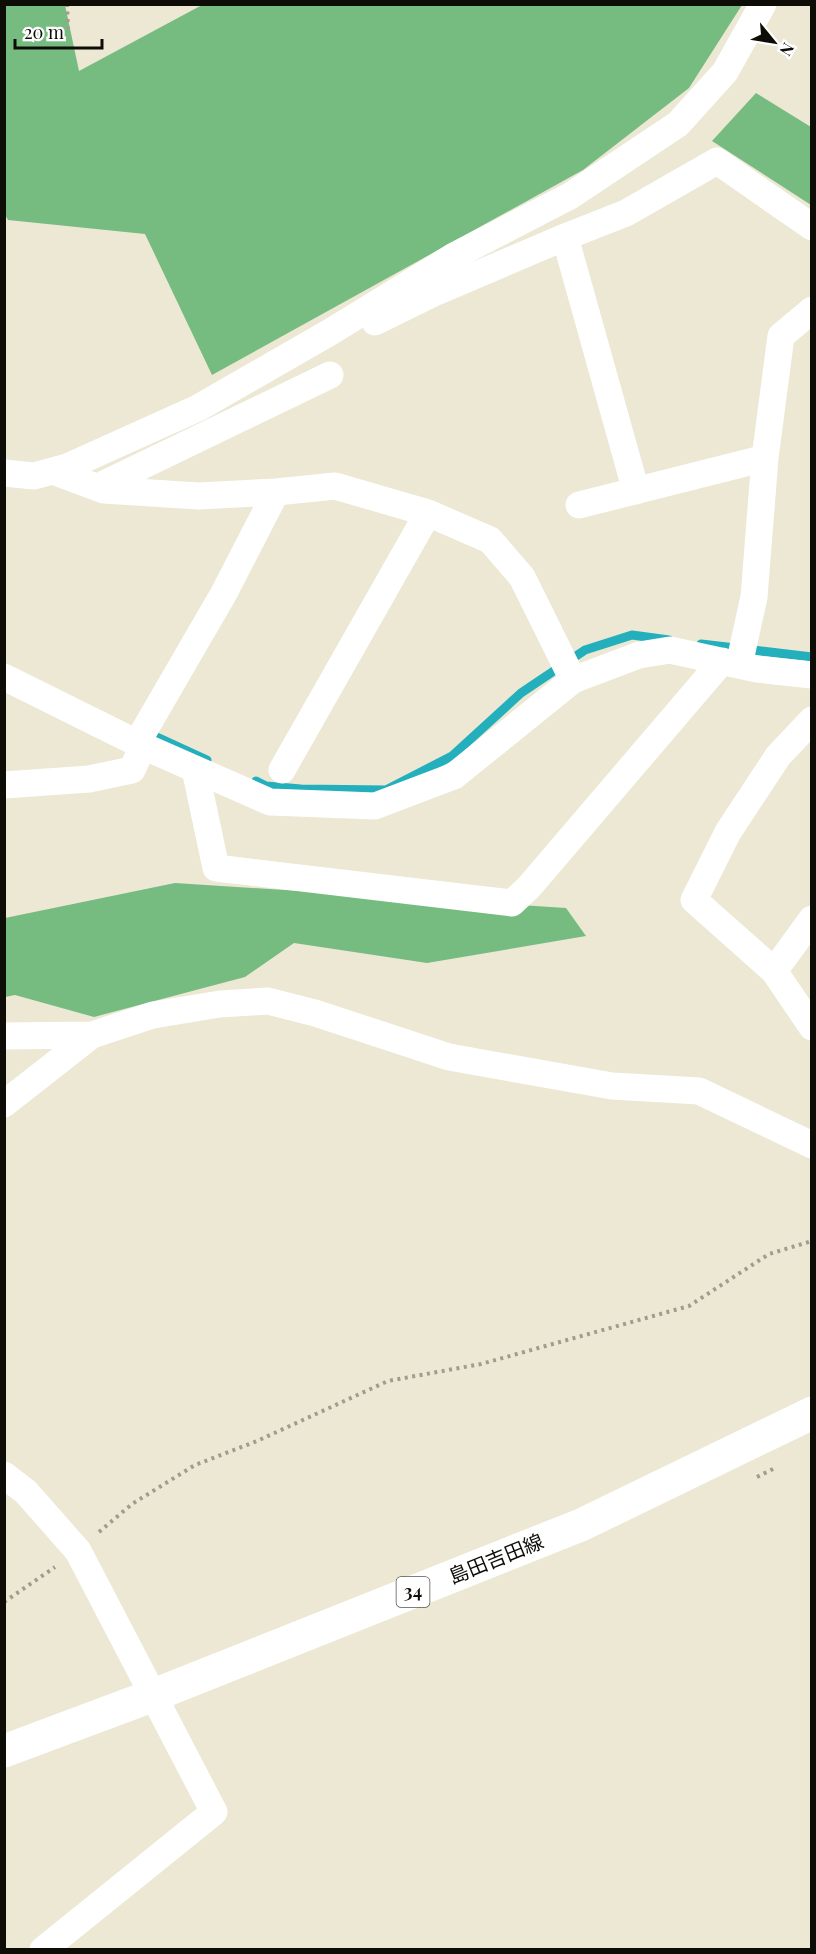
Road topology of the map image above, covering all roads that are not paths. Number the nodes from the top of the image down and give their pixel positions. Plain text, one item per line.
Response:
1 (764, 4) edge
2 (812, 227) edge
3 (565, 237) junction
4 (812, 310) edge
5 (345, 322) junction
6 (330, 375) dead end
7 (765, 458) junction
8 (53, 471) junction
9 (4, 473) edge
10 (99, 487) junction
11 (636, 491) junction
12 (276, 492) junction
13 (579, 505) dead end
14 (428, 513) junction
15 (733, 663) junction
16 (812, 675) edge
17 (4, 677) edge
18 (572, 679) junction
19 (812, 720) edge
20 (139, 744) junction
21 (195, 769) junction
22 (282, 771) dead end
23 (4, 785) edge
24 (812, 919) edge
25 (774, 971) junction
26 (812, 986) edge
27 (812, 996) edge
28 (812, 1027) edge
29 (92, 1035) junction
30 (4, 1036) edge
31 (4, 1104) edge
32 (812, 1145) edge
33 (812, 1413) edge
34 (4, 1475) edge
35 (154, 1695) junction
36 (4, 1751) edge
37 (43, 1950) edge

1 - 5 street
2 - 3 street
3 - 5 street
3 - 11 street
4 - 7 street
5 - 8 street
6 - 10 street
7 - 11 street
7 - 15 street
8 - 9 street
8 - 10 street
10 - 12 street
11 - 13 street
12 - 14 street
12 - 20 street
14 - 18 street
14 - 22 street
15 - 16 street
15 - 18 street
15 - 21 street
17 - 20 street
18 - 21 street
19 - 25 street
20 - 21 street
20 - 23 street
24 - 25 street
25 - 28 street
26 - 27 street
29 - 30 street
29 - 31 street
29 - 32 street
33 - 35 main road, 島田吉田線 / 34
34 - 35 street
35 - 36 main road, 島田吉田線 / 34
35 - 37 street

